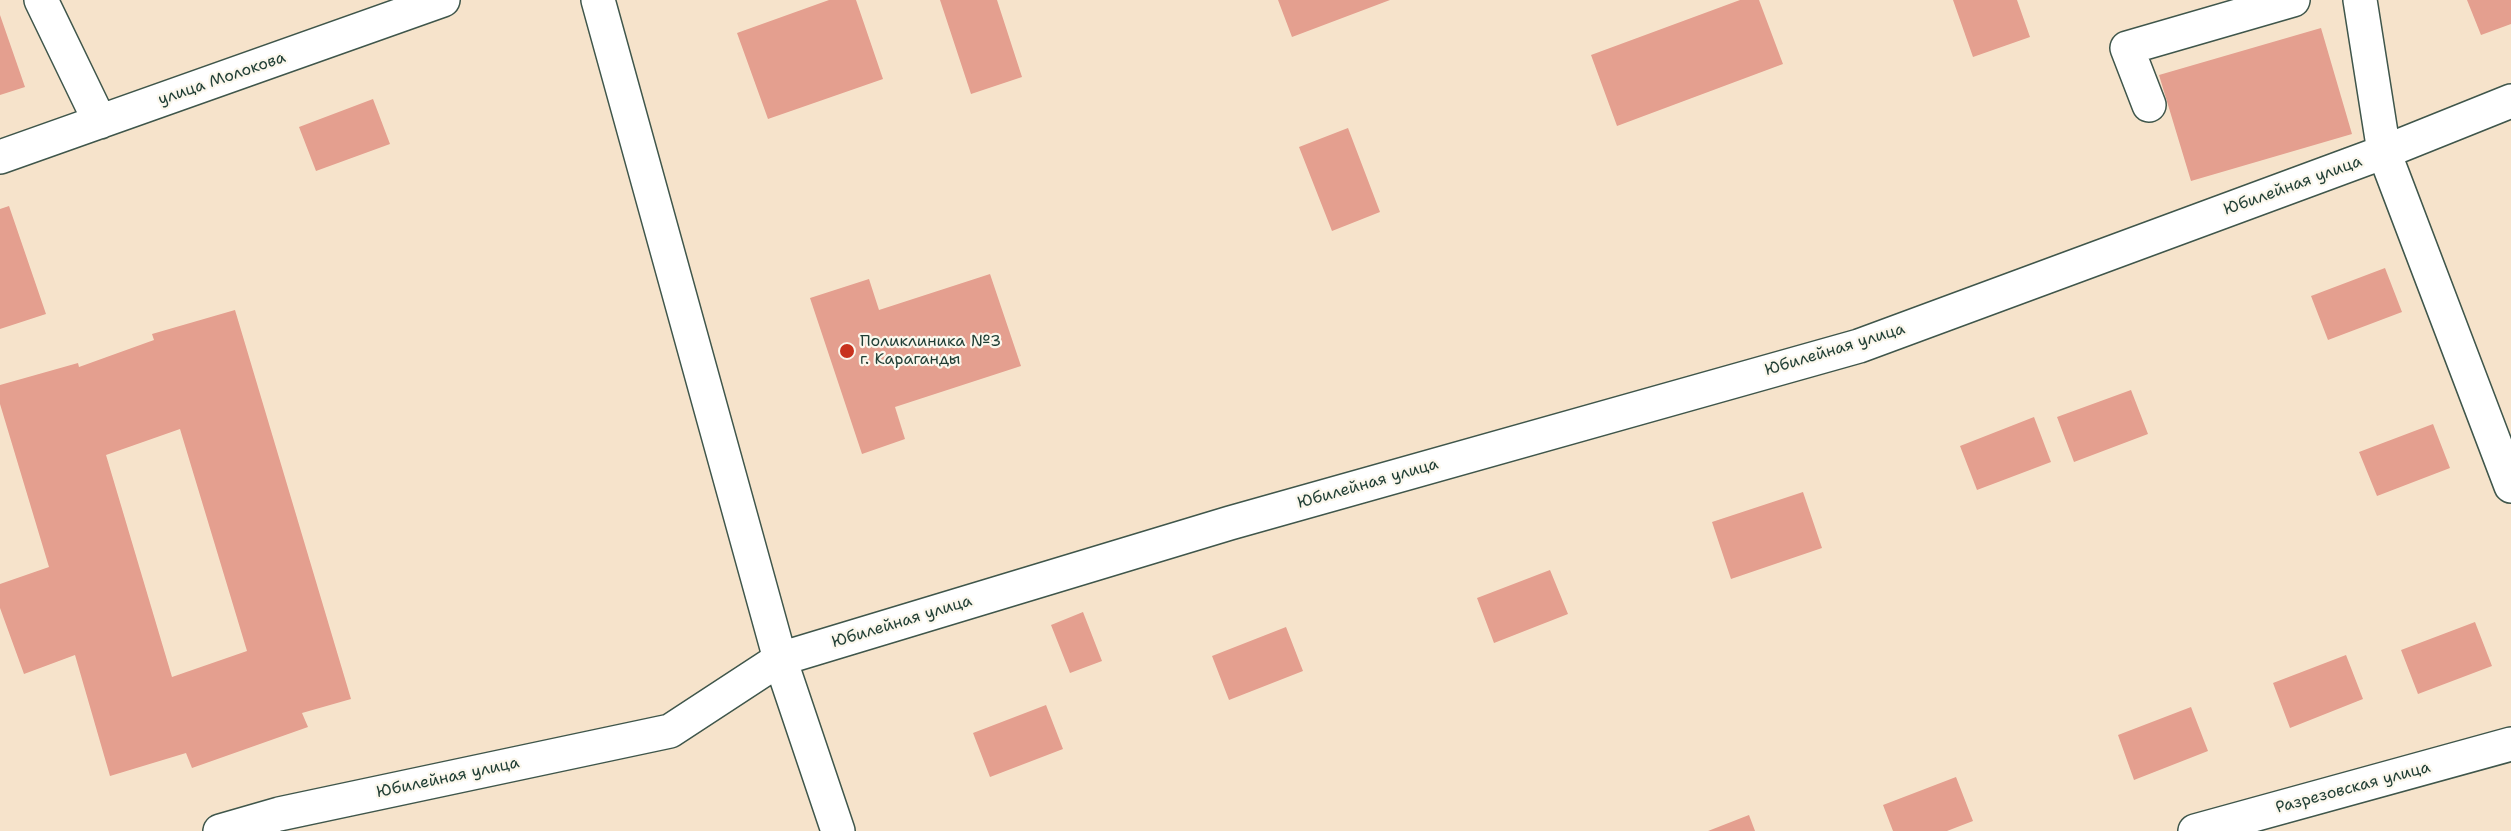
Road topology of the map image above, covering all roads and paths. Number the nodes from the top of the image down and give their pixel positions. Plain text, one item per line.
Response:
1 (41, 0) edge
2 (443, 0) edge
3 (598, 0) edge
4 (2293, 0) edge
5 (2360, 0) edge
6 (2511, 101) edge
7 (2149, 105) dead end
8 (100, 122) junction
9 (2384, 153) junction
10 (0, 157) edge
11 (2511, 486) edge
12 (780, 659) junction
13 (2511, 744) edge
14 (281, 822) edge
15 (220, 831) edge
16 (838, 831) edge
17 (2195, 831) edge

1 - 8 street
2 - 8 street, улица Молокова
3 - 12 street
4 - 7 street
5 - 9 street
6 - 9 street, Юбилейная улица
8 - 10 street, улица Молокова
9 - 11 street
9 - 12 street, Юбилейная улица
12 - 14 street, Юбилейная улица
12 - 16 street
13 - 17 street, Разрезовская улица
14 - 15 street, Юбилейная улица

